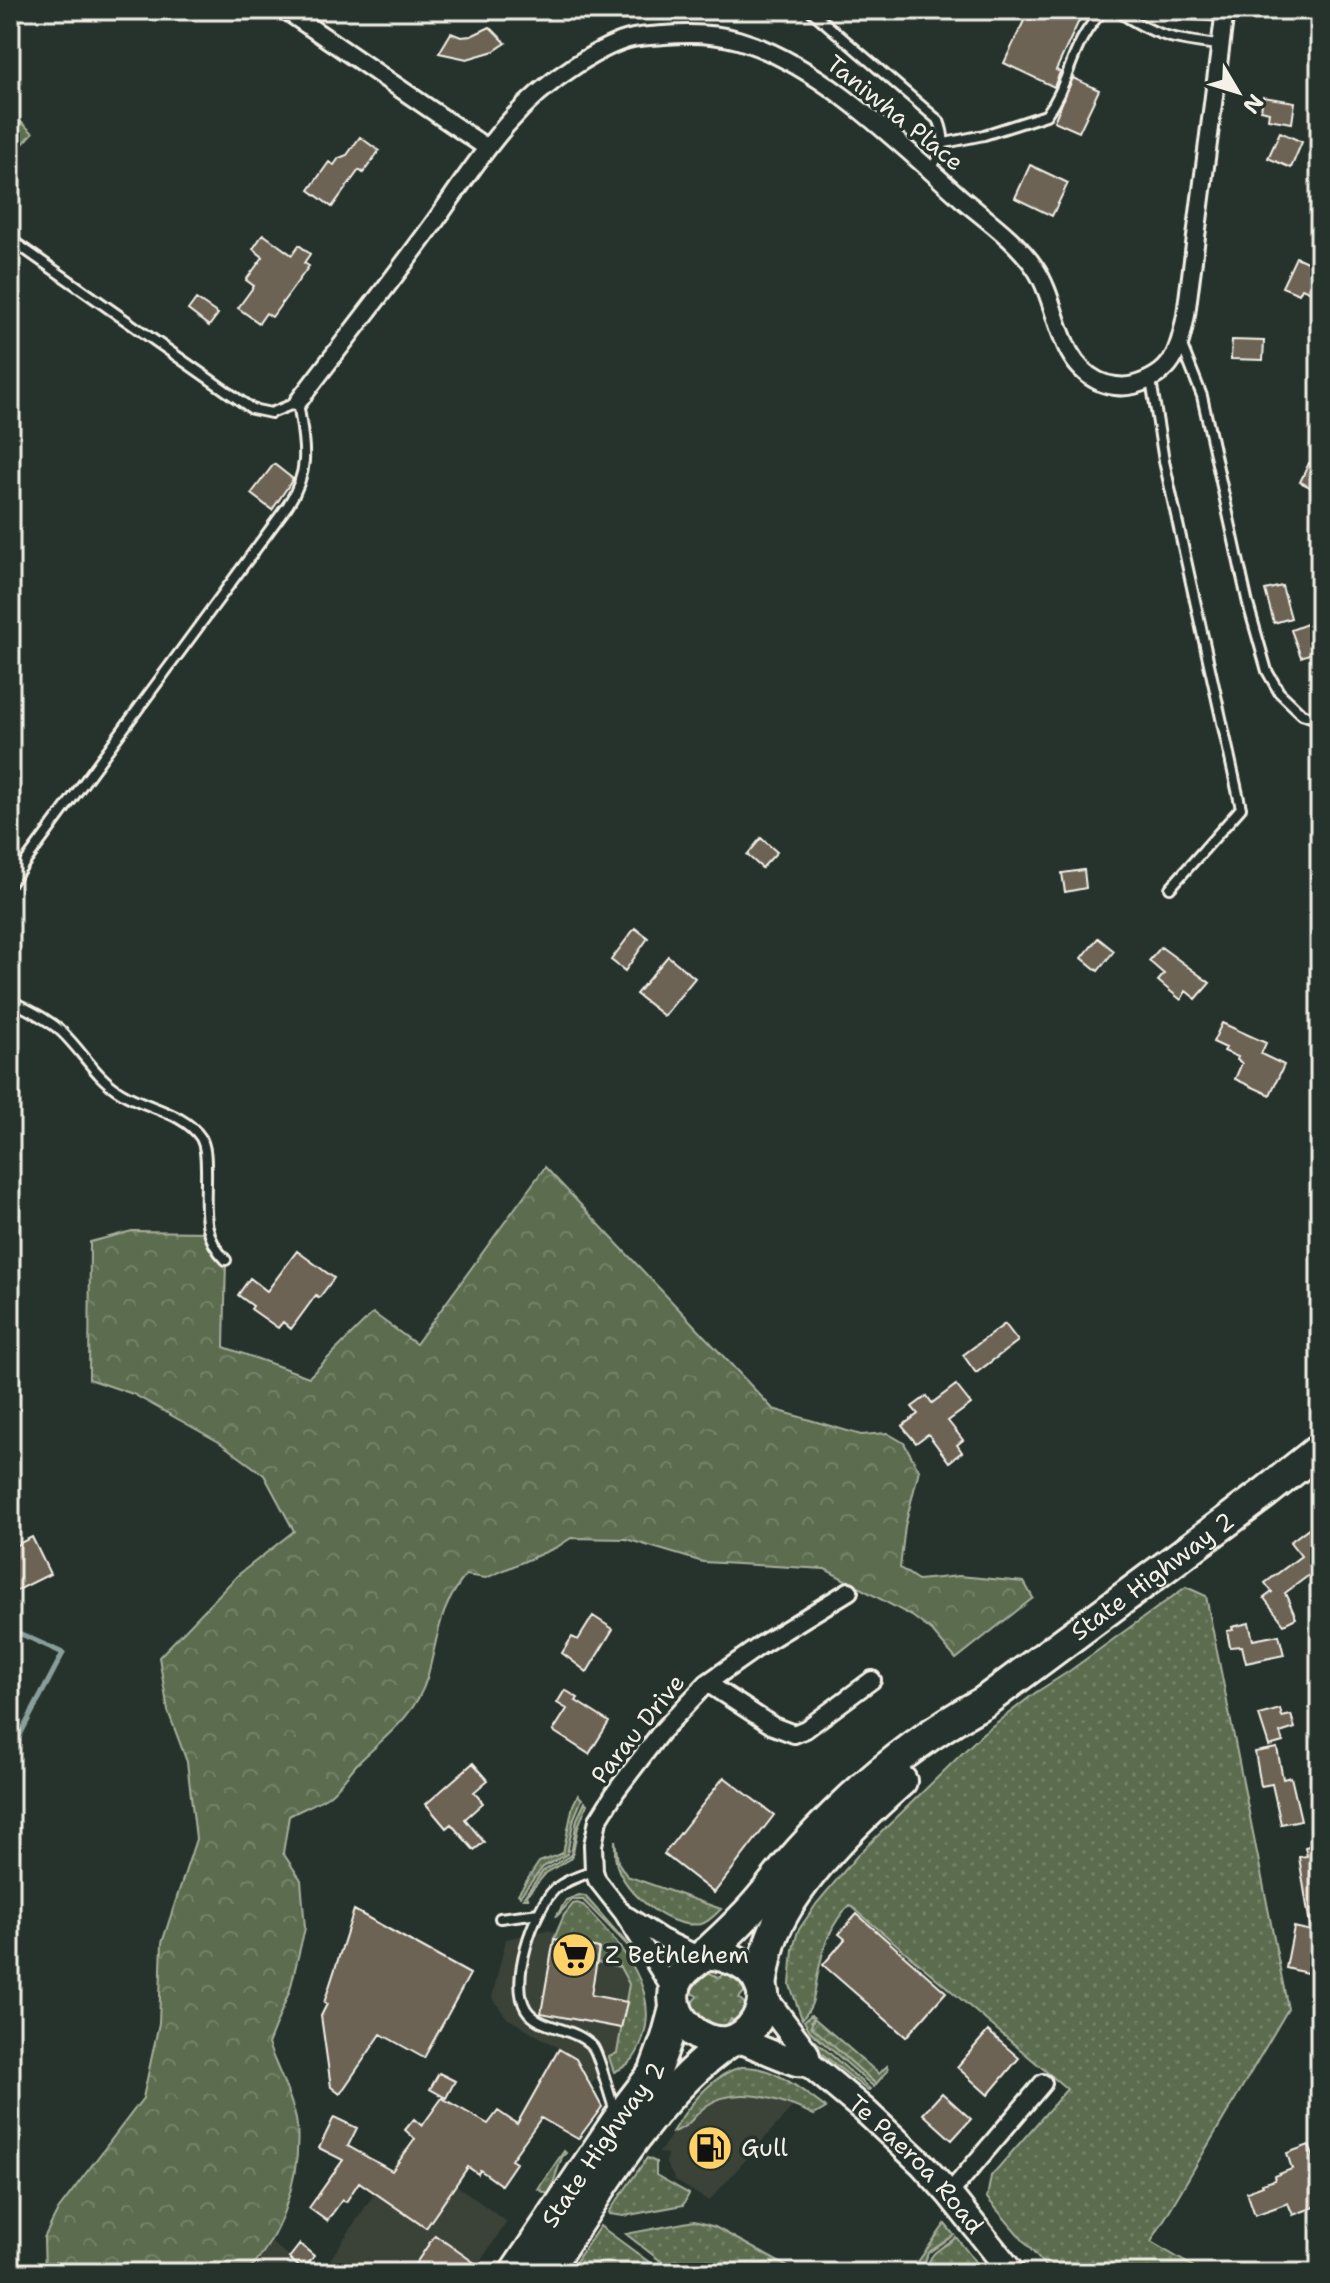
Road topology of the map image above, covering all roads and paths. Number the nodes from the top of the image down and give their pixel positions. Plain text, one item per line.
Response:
1 (285, 10) edge
2 (810, 10) edge
3 (1104, 10) edge
4 (1116, 10) edge
5 (1177, 13) dead end
6 (1224, 13) edge
7 (1219, 45) junction
8 (945, 143) junction
9 (487, 148) junction
10 (929, 170) junction
11 (10, 239) edge
12 (1181, 343) junction
13 (1151, 380) junction
14 (298, 402) junction
15 (1320, 720) edge
16 (10, 883) edge
17 (1170, 888) dead end
18 (10, 1000) edge
19 (226, 1260) dead end
20 (1320, 1449) edge
21 (849, 1591) dead end
22 (872, 1680) dead end
23 (707, 1683) junction
24 (984, 1702) junction
25 (594, 1871) junction
26 (539, 1913) junction
27 (623, 1913) junction
28 (500, 1918) dead end
29 (703, 1955) junction
30 (762, 1991) junction
31 (674, 2001) junction
32 (733, 2041) junction
33 (809, 2064) junction
34 (1043, 2083) dead end
35 (618, 2120) junction
36 (949, 2194) junction
37 (515, 2273) edge
38 (544, 2273) edge
39 (1012, 2273) edge

1 - 9 street
2 - 8 lane
3 - 8 lane
4 - 7 lane
5 - 6 lane
6 - 7 street
7 - 12 street
8 - 10 lane
9 - 10 street, Taniwha Place
9 - 14 street, Taniwha Place
10 - 13 street, Taniwha Place
11 - 14 lane
12 - 13 street
12 - 15 lane
13 - 17 lane
14 - 16 lane
18 - 19 lane
20 - 24 highway, State Highway 2
21 - 23 street, Parau Drive
22 - 23 street
23 - 25 street, Parau Drive
24 - 29 highway, State Highway 2
24 - 30 highway, State Highway 2
25 - 26 lane
25 - 27 street
26 - 28 lane
26 - 35 lane
27 - 29 street
27 - 31 street
29 - 30 highway
29 - 31 highway
30 - 32 highway
30 - 33 street, Te Paeroa Road
31 - 32 highway
31 - 35 highway, State Highway 2
32 - 33 street, Te Paeroa Road
32 - 38 highway, State Highway 2
33 - 36 street, Te Paeroa Road
34 - 36 street
35 - 37 highway, State Highway 2
36 - 39 street, Te Paeroa Road

